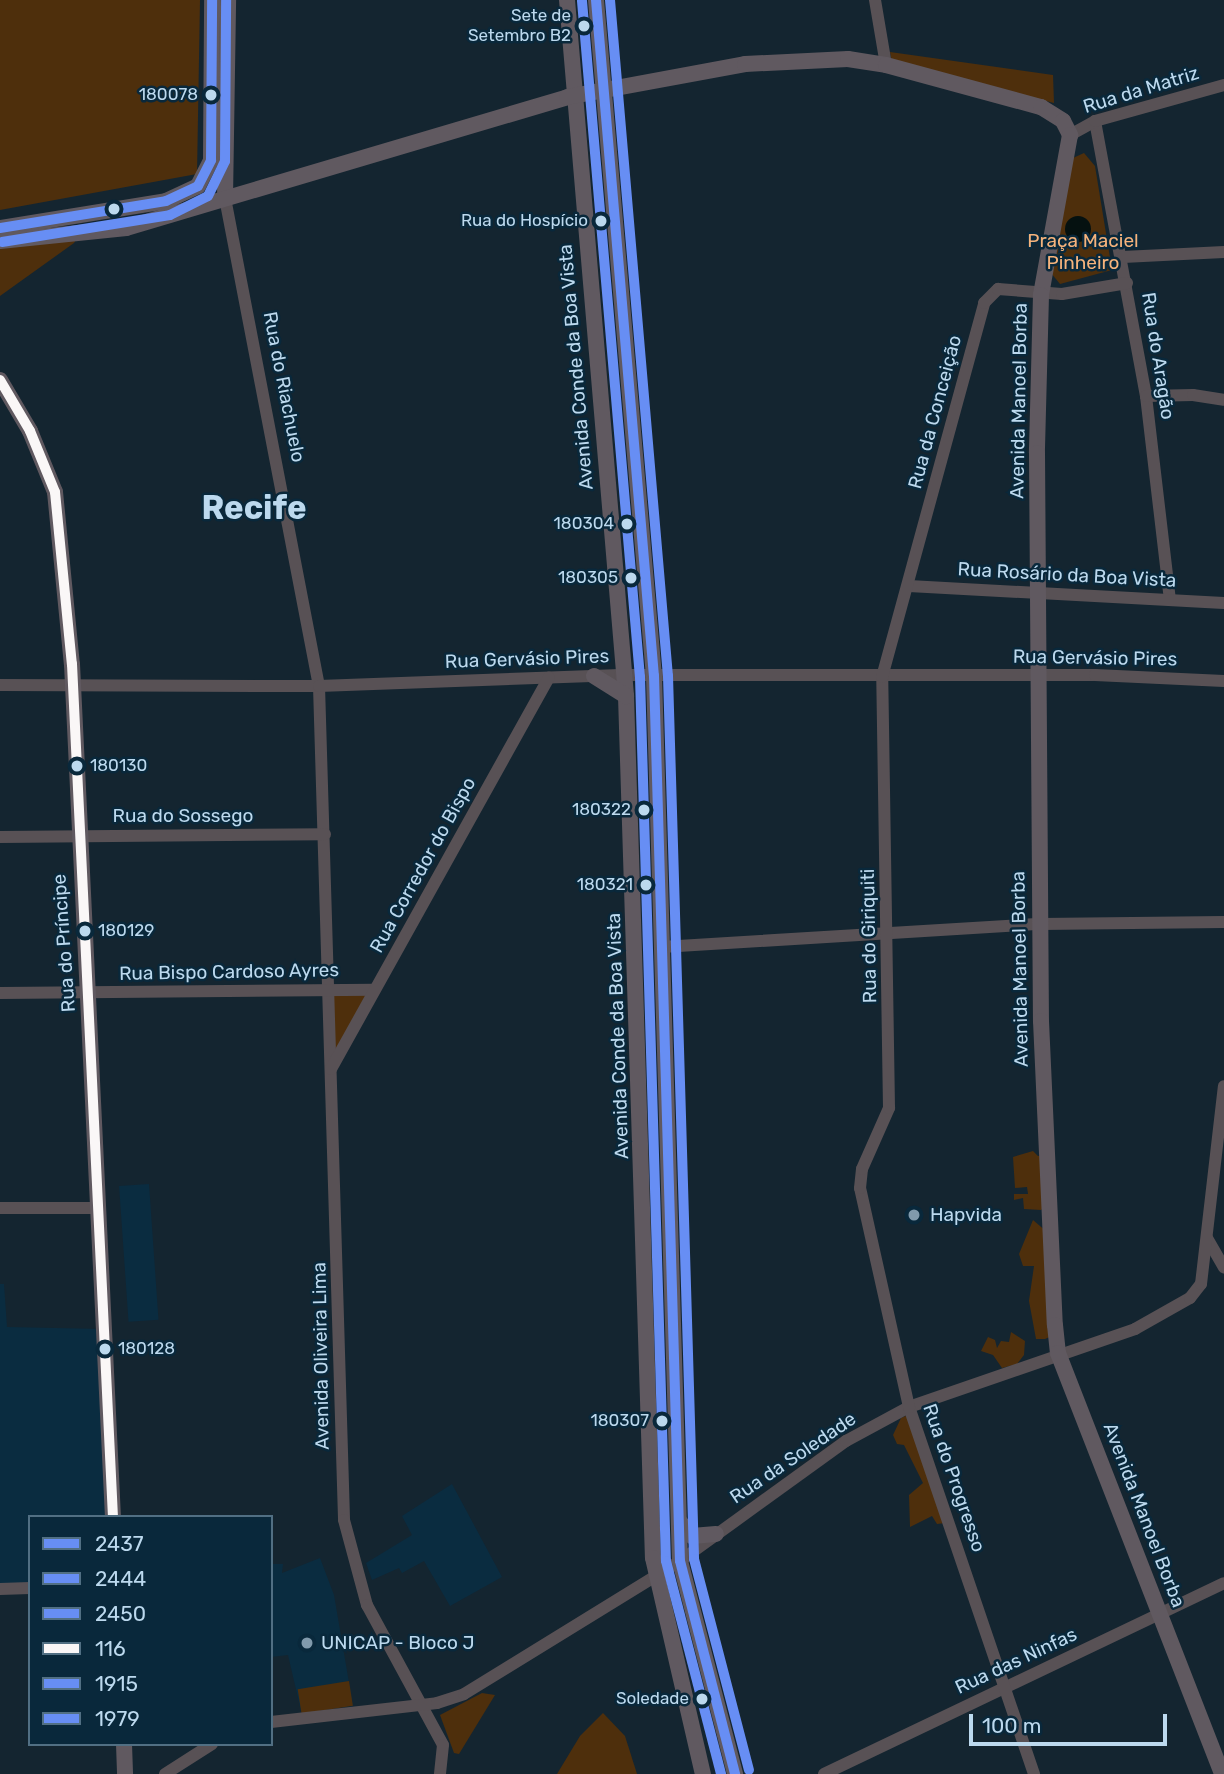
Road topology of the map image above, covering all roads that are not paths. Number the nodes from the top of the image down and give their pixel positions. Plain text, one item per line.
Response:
1 (212, 0) edge
2 (229, 0) edge
3 (567, 0) edge
4 (596, 0) edge
5 (875, 0) edge
6 (886, 65) junction
7 (1224, 85) edge
8 (603, 90) junction
9 (574, 96) junction
10 (1095, 121) junction
11 (1070, 135) junction
12 (225, 198) junction
13 (0, 228) edge
14 (0, 241) edge
15 (1224, 252) edge
16 (1123, 257) junction
17 (1126, 283) junction
18 (1041, 295) junction
19 (0, 380) edge
20 (1146, 396) junction
21 (1224, 400) edge
22 (909, 586) junction
23 (1040, 592) junction
24 (1170, 599) junction
25 (1224, 603) edge
26 (624, 675) junction
27 (1037, 675) junction
28 (594, 676) junction
29 (654, 676) junction
30 (882, 677) junction
31 (549, 678) junction
32 (1224, 681) edge
33 (0, 685) edge
34 (74, 685) junction
35 (319, 686) junction
36 (626, 696) junction
37 (325, 834) junction
38 (78, 835) junction
39 (0, 836) edge
40 (1224, 922) edge
41 (1040, 924) junction
42 (888, 932) junction
43 (662, 947) junction
44 (331, 990) junction
45 (374, 990) junction
46 (89, 992) junction
47 (0, 993) edge
48 (330, 1071) junction
49 (1224, 1086) edge
50 (1222, 1126) edge
51 (860, 1188) joint
52 (0, 1208) edge
53 (96, 1208) junction
54 (1207, 1238) junction
55 (1224, 1268) edge
56 (1058, 1353) junction
57 (909, 1407) junction
58 (113, 1515) edge
59 (679, 1521) junction
60 (716, 1534) junction
61 (680, 1561) junction
62 (655, 1577) junction
63 (1224, 1583) edge
64 (28, 1588) edge
65 (0, 1589) edge
66 (1160, 1614) junction
67 (1007, 1687) junction
68 (422, 1704) junction
69 (273, 1722) edge
70 (124, 1746) edge
71 (209, 1746) edge
72 (125, 1774) edge
73 (165, 1774) edge
74 (440, 1774) edge
75 (703, 1774) edge
76 (735, 1774) edge
77 (824, 1774) edge
78 (1034, 1774) edge
79 (1222, 1774) edge

1 - 13 main road
2 - 12 main road, Rua do Riachuelo
3 - 9 main road, Avenida Conde da Boa Vista
4 - 8 main road
5 - 6 street
6 - 8 main road
6 - 11 main road
7 - 10 street, Rua da Matriz
8 - 9 main road
8 - 29 main road
9 - 12 main road
9 - 26 main road, Avenida Conde da Boa Vista
10 - 11 street, Rua da Matriz
10 - 16 street, Rua do Aragão
11 - 18 main road, Avenida Manoel Borba
12 - 14 main road
12 - 35 street, Rua do Riachuelo
15 - 16 street
16 - 17 street, Rua do Aragão
17 - 18 street, Rua da Conceição
17 - 20 street, Rua do Aragão
18 - 22 street, Rua da Conceição
18 - 23 main road, Avenida Manoel Borba
19 - 34 main road, Rua do Príncipe
20 - 21 street
20 - 24 street, Rua do Aragão
22 - 23 street, Rua Rosário da Boa Vista
22 - 30 street, Rua da Conceição
23 - 24 street, Rua Rosário da Boa Vista
23 - 27 main road, Avenida Manoel Borba
24 - 25 street, Rua Rosário da Boa Vista
26 - 28 street, Rua Gervásio Pires
26 - 29 street, Rua Gervásio Pires
26 - 36 main road, Avenida Conde da Boa Vista
27 - 30 street, Rua Gervásio Pires
27 - 32 street, Rua Gervásio Pires
27 - 41 main road, Avenida Manoel Borba
28 - 31 street, Rua Gervásio Pires
28 - 36 main road
29 - 30 street, Rua Gervásio Pires
29 - 43 main road
30 - 42 street, Rua do Giriquiti
31 - 35 street, Rua Gervásio Pires
31 - 45 street, Rua Corredor do Bispo
33 - 34 street, Rua Gervásio Pires
34 - 35 street, Rua Gervásio Pires
34 - 38 main road, Rua do Príncipe
35 - 37 street, Rua do Riachuelo
36 - 62 main road, Avenida Conde da Boa Vista
37 - 38 street, Rua do Sossego
37 - 44 street, Rua do Riachuelo
38 - 39 street, Rua do Sossego
38 - 46 main road, Rua do Príncipe
40 - 41 street
41 - 42 street
41 - 56 main road, Avenida Manoel Borba
42 - 43 street
42 - 51 street, Rua do Giriquiti
43 - 59 main road
44 - 45 street, Rua Bispo Cardoso Ayres
44 - 46 street, Rua Bispo Cardoso Ayres
44 - 48 street, Avenida Oliveira Lima
45 - 48 street, Rua Corredor do Bispo
46 - 47 street, Rua Bispo Cardoso Ayres
46 - 53 main road, Rua do Príncipe
48 - 68 street, Avenida Oliveira Lima
49 - 50 street, Rua da Soledade
50 - 54 street, Rua da Soledade
51 - 57 street, Rua do Progresso
52 - 53 street
53 - 58 main road, Rua do Príncipe
54 - 55 street
54 - 56 street, Rua da Soledade
56 - 57 street, Rua da Soledade
56 - 66 main road, Avenida Manoel Borba
57 - 60 street, Rua da Soledade
57 - 67 street, Rua do Progresso
59 - 60 main road
59 - 61 main road
60 - 61 street, Rua da Soledade
61 - 62 street, Rua da Soledade
61 - 76 main road
62 - 68 street, Rua da Soledade
62 - 75 main road, Avenida Conde da Boa Vista
63 - 66 street, Rua das Ninfas
64 - 65 street
66 - 67 street, Rua das Ninfas
66 - 79 main road, Avenida Manoel Borba
67 - 77 street, Rua das Ninfas
67 - 78 street, Rua do Progresso
68 - 69 street, Rua da Soledade
68 - 74 street, Avenida Oliveira Lima
70 - 72 main road
71 - 73 street

